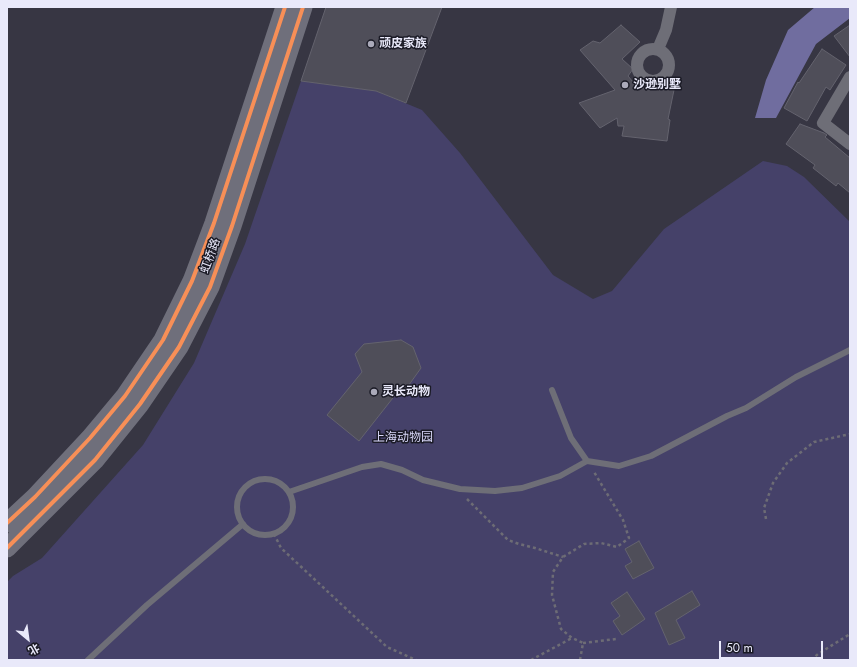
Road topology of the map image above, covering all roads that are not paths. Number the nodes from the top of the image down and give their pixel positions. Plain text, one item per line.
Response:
1 (285, 7) edge
2 (303, 7) edge
3 (671, 7) edge
4 (658, 49) dead end
5 (850, 77) edge
6 (850, 144) edge
7 (850, 350) edge
8 (552, 390) dead end
9 (587, 461) junction
10 (289, 492) junction
11 (7, 523) edge
12 (243, 524) junction
13 (7, 548) edge
14 (88, 660) edge

1 - 11 main road, 虹桥路
2 - 13 main road, 虹桥路
3 - 4 street
5 - 6 street
7 - 9 lane
8 - 9 lane
9 - 10 lane
10 - 12 lane
10 - 12 lane
12 - 14 lane

